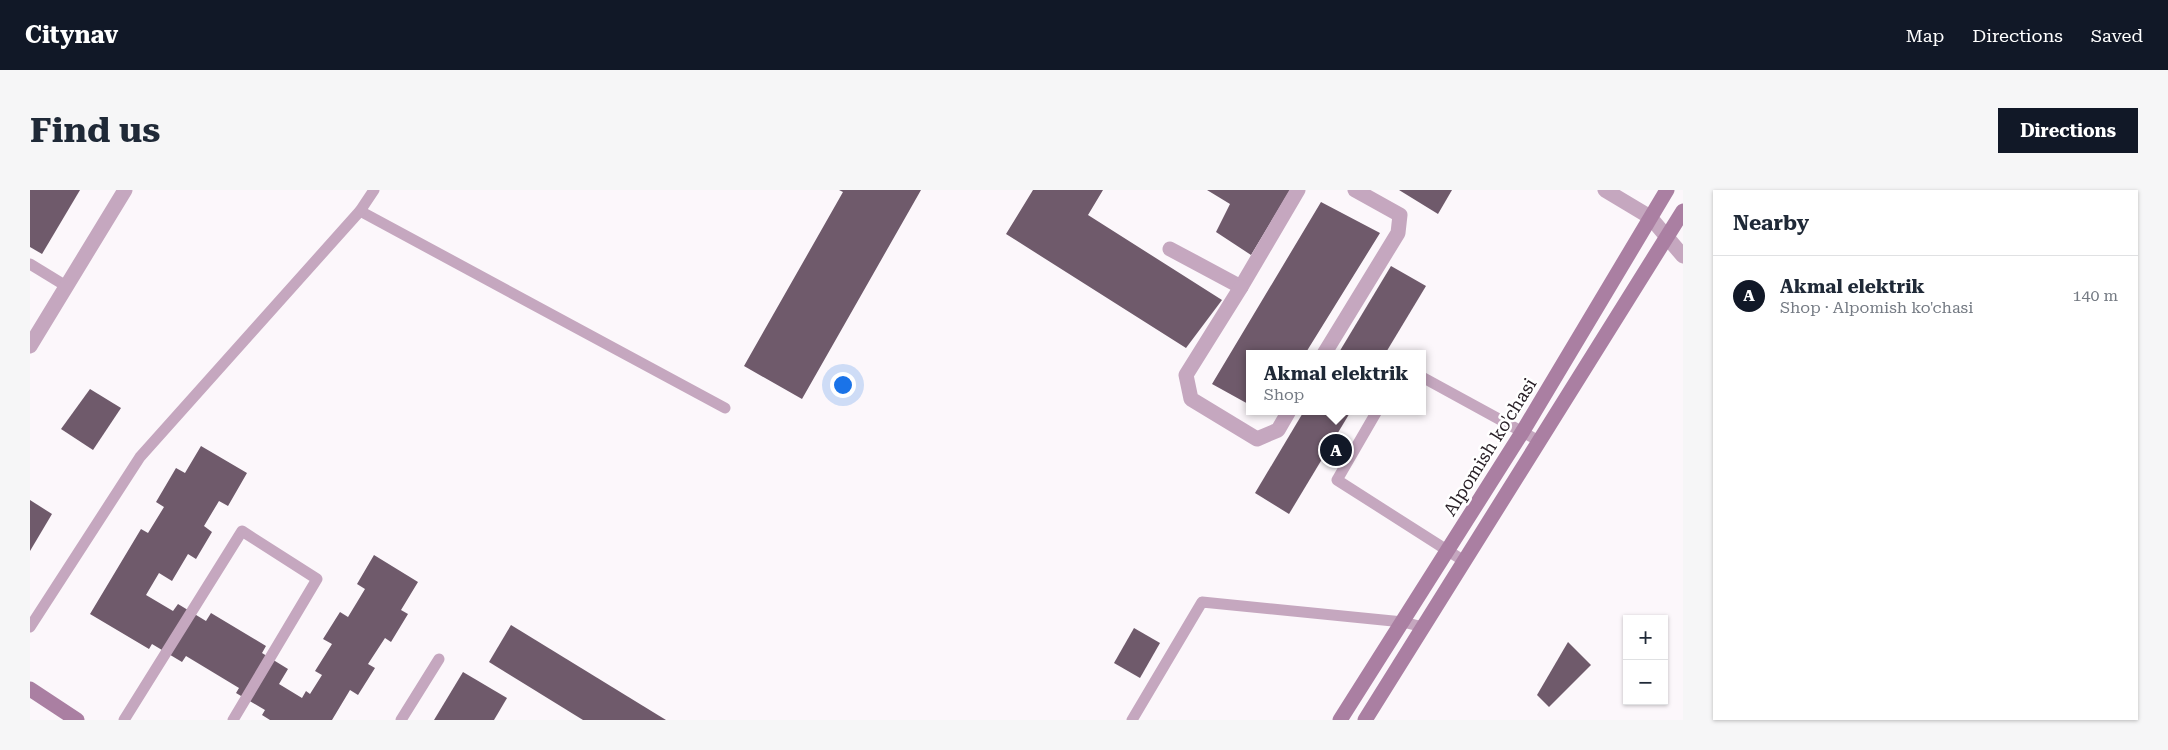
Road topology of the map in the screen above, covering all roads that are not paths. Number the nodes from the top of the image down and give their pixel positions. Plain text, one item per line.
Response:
1 (125, 190) edge
2 (374, 190) edge
3 (1298, 190) edge
4 (1355, 190) edge
5 (1605, 190) edge
6 (1667, 190) edge
7 (1683, 211) edge
8 (360, 212) junction
9 (1650, 217) junction
10 (1667, 237) junction
11 (1170, 249) dead end
12 (1683, 256) edge
13 (30, 264) edge
14 (66, 286) junction
15 (1241, 287) junction
16 (30, 346) edge
17 (1326, 350) edge
18 (1426, 379) edge
19 (724, 408) dead end
20 (1287, 415) edge
21 (1376, 415) edge
22 (1523, 431) junction
23 (1539, 441) junction
24 (1448, 550) junction
25 (1464, 561) junction
26 (1403, 622) junction
27 (30, 627) edge
28 (1423, 627) junction
29 (439, 660) dead end
30 (30, 689) edge
31 (77, 720) edge
32 (124, 720) edge
33 (233, 720) edge
34 (401, 720) edge
35 (1132, 720) edge
36 (1340, 720) edge
37 (1365, 720) edge

1 - 14 street
2 - 8 lane
3 - 15 street
4 - 17 street
5 - 9 street
6 - 9 main road, Alpomish ko'chasi
7 - 10 main road
8 - 19 lane
8 - 27 lane
9 - 10 street
9 - 22 main road, Alpomish ko'chasi
10 - 12 street
10 - 23 main road
11 - 15 street
13 - 14 lane
14 - 16 street
15 - 20 street
18 - 22 lane
21 - 24 lane
22 - 23 lane
22 - 24 main road, Alpomish ko'chasi
23 - 25 main road
24 - 25 lane
24 - 26 main road, Alpomish ko'chasi
25 - 28 main road
26 - 28 lane
26 - 35 lane
26 - 36 main road, Alpomish ko'chasi
28 - 37 main road
29 - 34 lane
30 - 31 main road
32 - 33 lane

